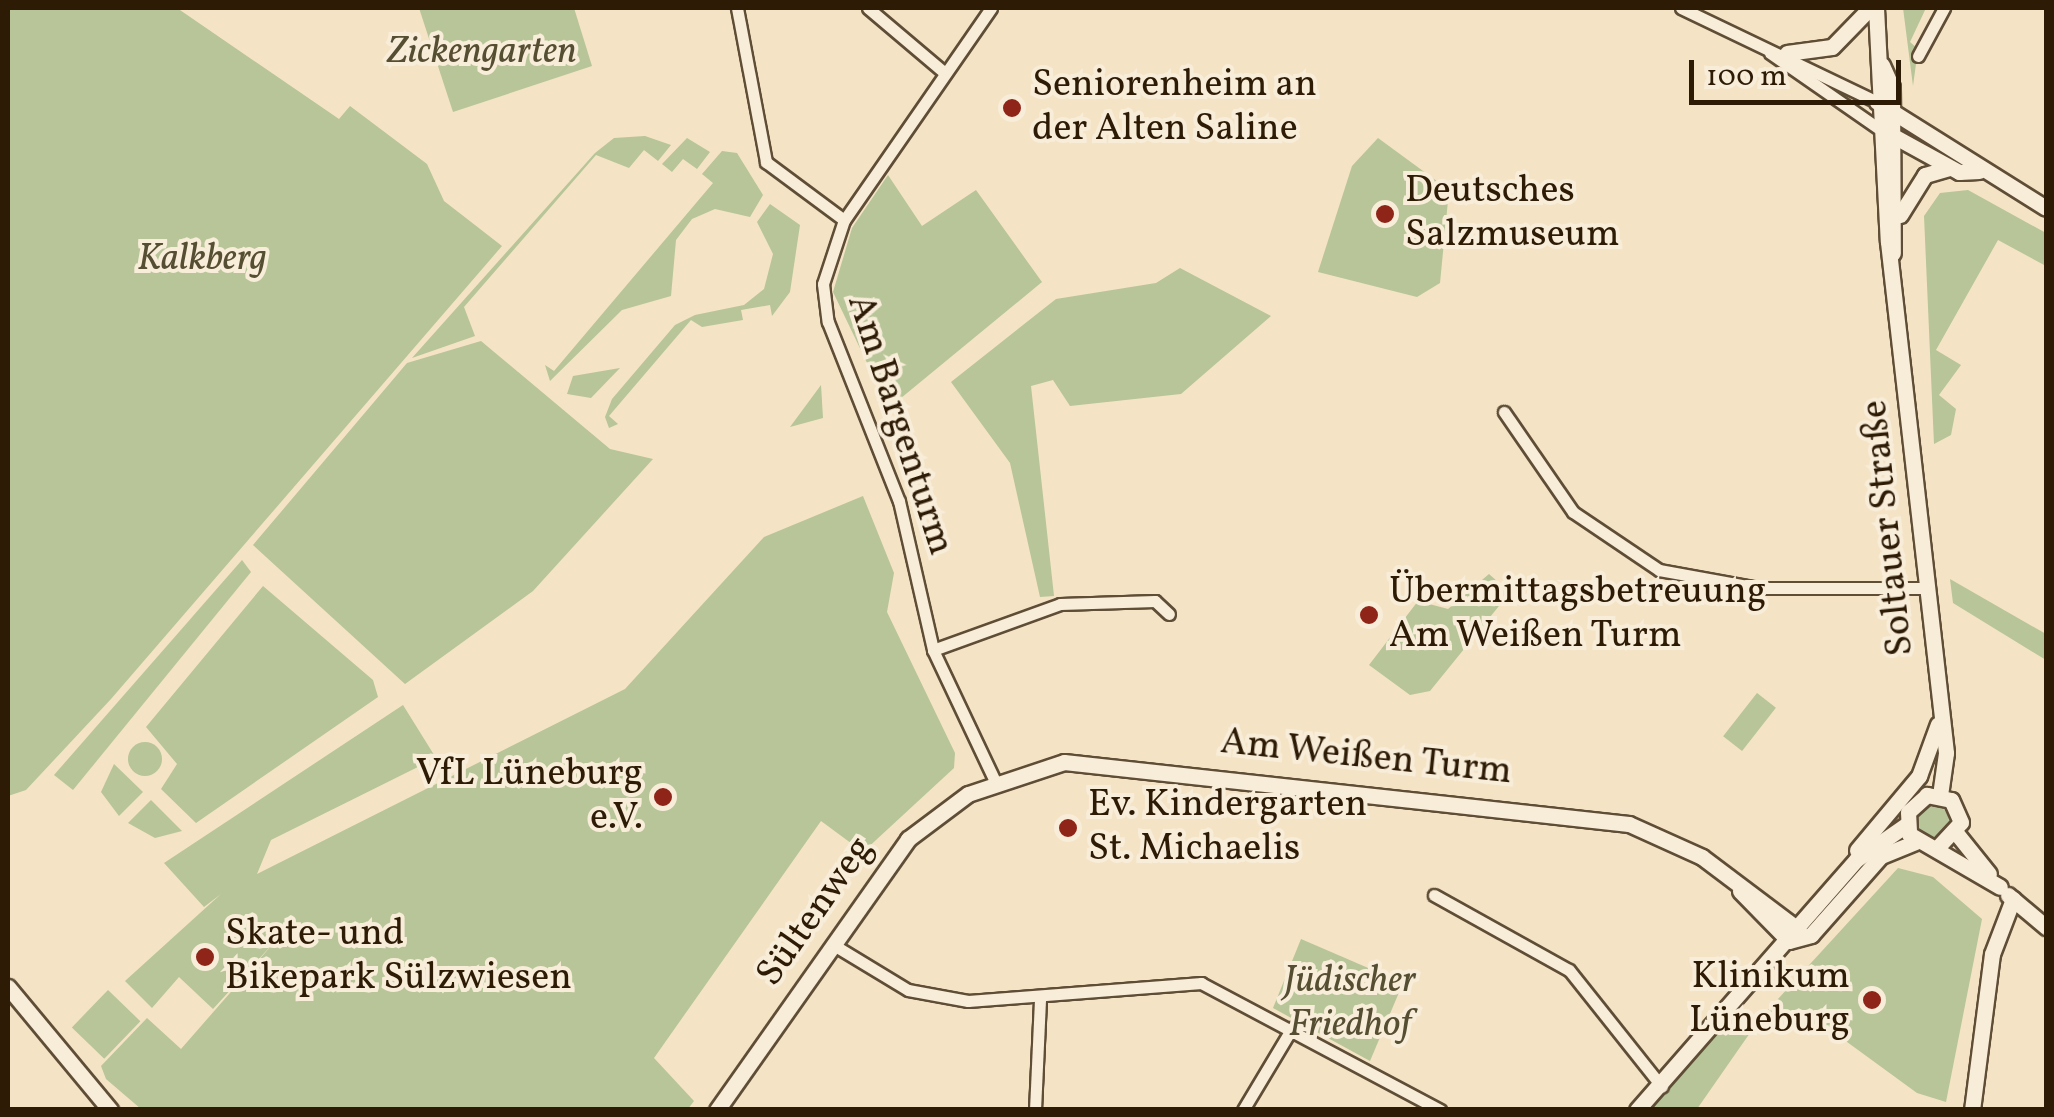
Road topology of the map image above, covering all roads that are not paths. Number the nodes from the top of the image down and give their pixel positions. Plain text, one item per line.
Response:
1 (736, 8) edge
2 (868, 8) edge
3 (991, 8) edge
4 (1681, 8) edge
5 (1873, 8) edge
6 (1944, 8) edge
7 (1787, 52) junction
8 (1770, 53) junction
9 (1918, 56) dead end
10 (1882, 65) junction
11 (945, 72) junction
12 (1877, 102) junction
13 (1893, 112) junction
14 (1878, 128) junction
15 (1894, 137) junction
16 (1950, 168) junction
17 (1979, 171) junction
18 (2046, 208) edge
19 (1898, 219) junction
20 (844, 220) junction
21 (1893, 253) junction
22 (1504, 412) dead end
23 (1928, 588) junction
24 (1170, 614) dead end
25 (933, 650) junction
26 (1940, 706) junction
27 (995, 781) junction
28 (1940, 795) junction
29 (1906, 825) junction
30 (1957, 834) junction
31 (1915, 842) junction
32 (1937, 848) junction
33 (1851, 862) junction
34 (1721, 870) junction
35 (2000, 887) junction
36 (1434, 895) dead end
37 (2013, 900) junction
38 (1783, 915) junction
39 (2046, 927) edge
40 (1794, 936) junction
41 (832, 944) junction
42 (8, 987) edge
43 (1040, 1000) junction
44 (1292, 1028) junction
45 (1662, 1087) junction
46 (719, 1109) edge
47 (110, 1110) edge
48 (1035, 1110) edge
49 (1243, 1110) edge
50 (1440, 1110) edge
51 (1637, 1110) edge
52 (1972, 1110) edge

1 - 20 street
2 - 11 street
3 - 11 street, Am Bargenturm
4 - 8 street
5 - 7 main road
5 - 10 main road
6 - 9 street
7 - 8 street
7 - 12 street
8 - 14 street
10 - 12 main road, Soltauer Straße
10 - 13 main road, Soltauer Straße
11 - 20 street, Am Bargenturm
12 - 13 main road
12 - 14 main road, Soltauer Straße
13 - 15 main road, Soltauer Straße
13 - 17 main road
14 - 15 main road
14 - 21 main road, Soltauer Straße
15 - 16 main road
15 - 19 main road, Soltauer Straße
16 - 17 main road
16 - 19 main road
17 - 18 main road
19 - 21 main road, Soltauer Straße
20 - 25 street, Am Bargenturm
21 - 23 main road, Soltauer Straße
22 - 23 street
23 - 26 main road, Soltauer Straße
24 - 25 street
25 - 27 street, Am Bargenturm
26 - 28 main road, Soltauer Straße
26 - 33 main road
27 - 34 main road, Am Weißen Turm
27 - 41 main road, Sültenweg
28 - 29 main road
28 - 30 main road, Soltauer Straße
29 - 31 main road
29 - 33 main road
30 - 32 main road
30 - 35 main road, Soltauer Straße
31 - 32 main road, Soltauer Straße
31 - 40 main road
32 - 35 main road, Soltauer Straße
33 - 38 main road
33 - 40 main road
34 - 38 main road, Am Weißen Turm
34 - 40 main road, Am Weißen Turm
35 - 37 main road, Soltauer Straße
36 - 45 street
37 - 39 main road, Soltauer Straße
37 - 52 main road
38 - 40 main road, Am Weißen Turm
40 - 45 main road
41 - 43 street
41 - 46 main road, Sültenweg
42 - 47 main road
43 - 44 street
43 - 48 street
44 - 49 street
44 - 50 street
45 - 51 main road

